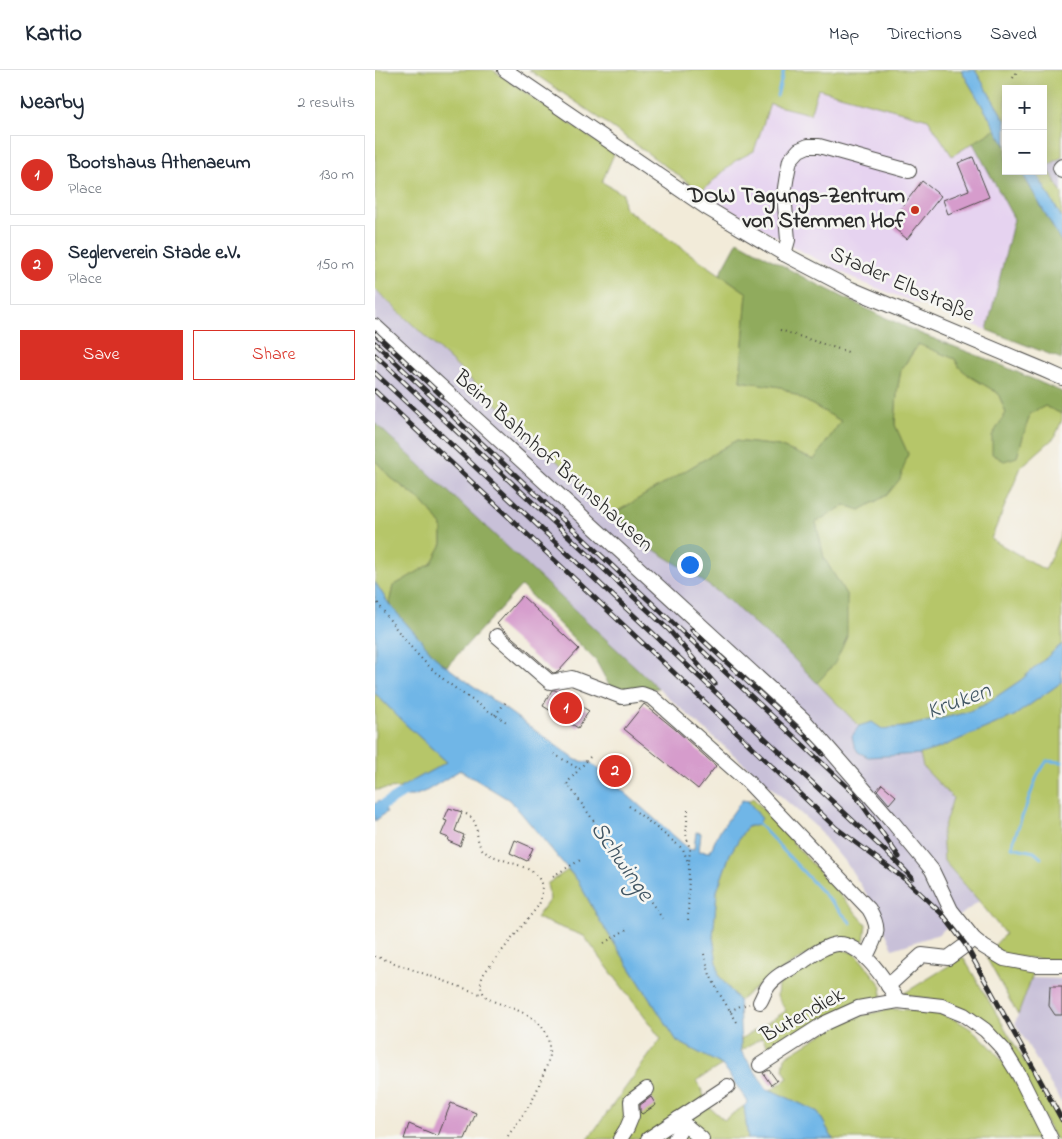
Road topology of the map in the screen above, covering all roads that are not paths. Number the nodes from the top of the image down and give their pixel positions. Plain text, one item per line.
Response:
1 (505, 70) edge
2 (1062, 166) edge
3 (909, 171) dead end
4 (1062, 171) edge
5 (784, 254) junction
6 (375, 326) edge
7 (1062, 378) edge
8 (497, 636) dead end
9 (974, 939) junction
10 (866, 957) junction
11 (1062, 966) edge
12 (888, 986) junction
13 (898, 1001) junction
14 (760, 1002) dead end
15 (760, 1065) dead end
16 (727, 1086) dead end
17 (647, 1089) dead end
18 (681, 1121) junction
19 (620, 1139) edge
20 (648, 1139) edge
21 (675, 1139) edge
22 (702, 1139) edge
23 (1051, 1139) edge

1 - 5 street, Stader Elbstraße
2 - 4 street
3 - 5 street
5 - 7 street, Stader Elbstraße
6 - 9 street, Beim Bahnhof Brunshausen
8 - 10 street
9 - 11 street, Beim Bahnhof Brunshausen
9 - 12 street
10 - 12 street
10 - 14 street
12 - 13 street
13 - 15 street, Butendiek
13 - 23 street, Butendiek
16 - 18 street
17 - 19 street
18 - 20 street
18 - 21 street
18 - 22 street

